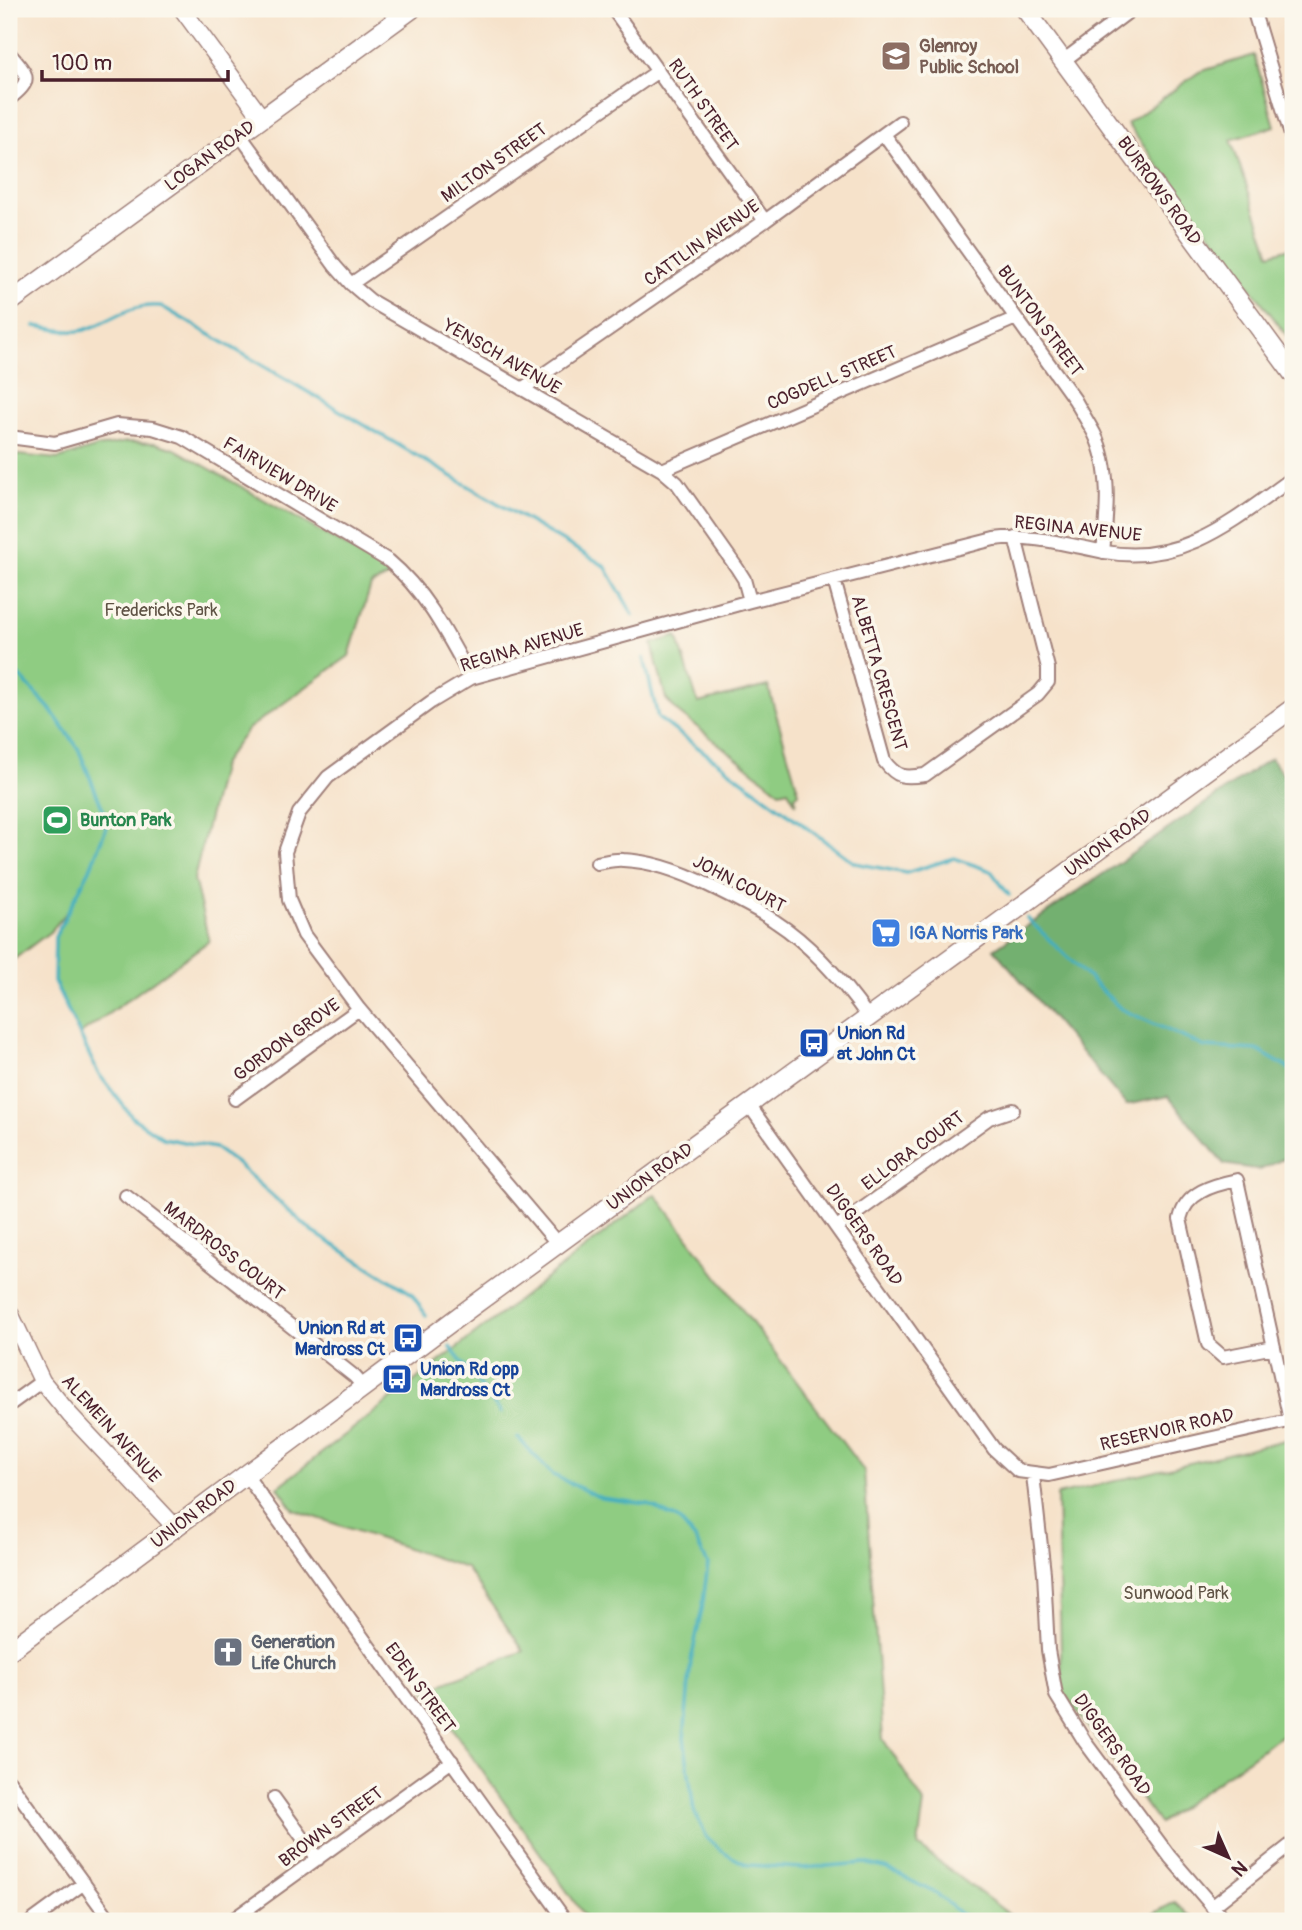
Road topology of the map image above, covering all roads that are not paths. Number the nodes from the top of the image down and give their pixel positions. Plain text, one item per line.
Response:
1 (182, 9) edge
2 (412, 9) edge
3 (613, 9) edge
4 (1025, 9) edge
5 (1132, 9) edge
6 (1253, 9) edge
7 (9, 53) edge
8 (1063, 61) junction
9 (658, 71) junction
10 (9, 99) edge
11 (262, 118) junction
12 (900, 121) dead end
13 (884, 134) junction
14 (240, 135) junction
15 (1293, 142) edge
16 (765, 221) junction
17 (351, 284) junction
18 (9, 303) edge
19 (1016, 318) junction
20 (1293, 374) edge
21 (522, 389) junction
22 (9, 437) edge
23 (662, 470) junction
24 (1293, 478) edge
25 (1015, 537) junction
26 (1103, 552) junction
27 (834, 580) junction
28 (750, 601) junction
29 (471, 678) junction
30 (1293, 708) edge
31 (597, 863) dead end
32 (359, 1009) junction
33 (869, 1018) junction
34 (235, 1100) dead end
35 (749, 1105) junction
36 (1013, 1110) dead end
37 (126, 1196) dead end
38 (837, 1227) junction
39 (558, 1244) junction
40 (9, 1311) edge
41 (1274, 1347) junction
42 (42, 1381) junction
43 (364, 1387) junction
44 (9, 1405) edge
45 (1292, 1420) edge
46 (246, 1475) junction
47 (1032, 1475) junction
48 (176, 1528) junction
49 (9, 1651) edge
50 (452, 1761) junction
51 (9, 1781) edge
52 (274, 1798) dead end
53 (1293, 1843) edge
54 (318, 1858) junction
55 (84, 1883) junction
56 (1212, 1907) junction
57 (32, 1921) edge
58 (111, 1921) edge
59 (231, 1921) edge
60 (566, 1921) edge
61 (1225, 1921) edge

1 - 11 street
2 - 11 main road, LOGAN ROAD
3 - 9 street, RUTH STREET
4 - 8 main road, BURROWS ROAD
5 - 8 street
6 - 15 street
7 - 10 street
8 - 20 main road, BURROWS ROAD
9 - 16 street, RUTH STREET
9 - 17 street, MILTON STREET
11 - 14 main road, LOGAN ROAD
12 - 13 street, CATTLIN AVENUE
13 - 16 street, CATTLIN AVENUE
13 - 19 street, BUNTON STREET
14 - 17 street, YENSCH AVENUE
14 - 18 main road, LOGAN ROAD
16 - 21 street, CATTLIN AVENUE
17 - 21 street, YENSCH AVENUE
19 - 23 street, COGDELL STREET
19 - 26 street, BUNTON STREET
21 - 23 street, YENSCH AVENUE
22 - 29 street, FAIRVIEW DRIVE
23 - 28 street, YENSCH AVENUE
24 - 26 street, REGINA AVENUE
25 - 26 street, REGINA AVENUE
25 - 27 street, REGINA AVENUE
25 - 27 street, ALBETTA CRESCENT
27 - 28 street, REGINA AVENUE
28 - 29 street, REGINA AVENUE
29 - 32 street, REGINA AVENUE
30 - 33 main road, UNION ROAD
31 - 33 street, JOHN COURT
32 - 34 street, GORDON GROVE
32 - 39 street, REGINA AVENUE
33 - 35 main road, UNION ROAD
35 - 38 street, DIGGERS ROAD
35 - 39 main road, UNION ROAD
36 - 38 street, ELLORA COURT
37 - 43 street, MARDROSS COURT
38 - 47 street, DIGGERS ROAD
39 - 43 main road, UNION ROAD
40 - 42 street, ALEMEIN AVENUE
41 - 41 street
41 - 45 street
42 - 44 street
42 - 48 street, ALEMEIN AVENUE
43 - 46 main road, UNION ROAD
45 - 47 street, RESERVOIR ROAD
46 - 48 main road, UNION ROAD
46 - 50 street, EDEN STREET
47 - 56 street, DIGGERS ROAD
48 - 49 main road, UNION ROAD
50 - 54 street, BROWN STREET
50 - 60 street, EDEN STREET
51 - 55 street
52 - 54 street
53 - 56 street
54 - 59 street, BROWN STREET
55 - 57 street
55 - 58 street
56 - 61 street, DIGGERS ROAD

